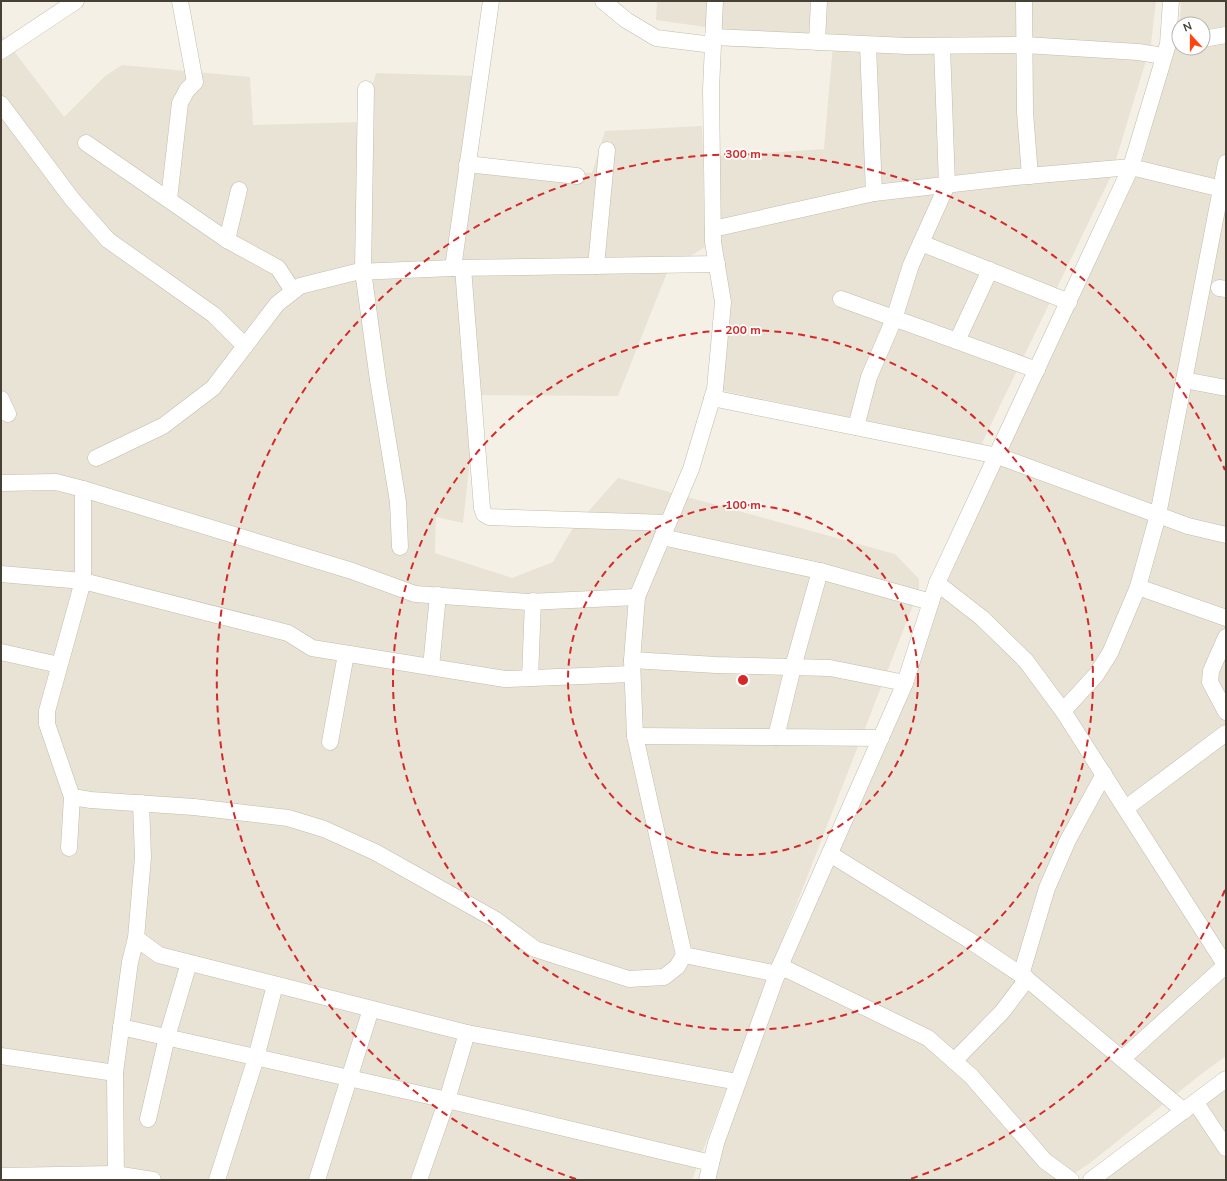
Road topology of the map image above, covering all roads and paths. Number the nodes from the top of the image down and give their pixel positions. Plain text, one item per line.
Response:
1 (76, 1) edge
2 (180, 1) edge
3 (491, 1) edge
4 (603, 1) edge
5 (715, 1) edge
6 (819, 1) edge
7 (1024, 1) edge
8 (1171, 1) edge
9 (1226, 35) edge
10 (1211, 38) edge
11 (713, 41) junction
12 (817, 42) junction
13 (868, 45) junction
14 (1025, 45) junction
15 (942, 46) junction
16 (1170, 47) edge
17 (1, 52) edge
18 (366, 89) dead end
19 (1, 104) edge
20 (86, 142) dead end
21 (608, 150) dead end
22 (1226, 163) edge
23 (468, 164) junction
24 (1131, 167) junction
25 (577, 176) dead end
26 (1030, 176) junction
27 (947, 185) junction
28 (239, 190) dead end
29 (1224, 190) edge
30 (874, 193) junction
31 (169, 199) junction
32 (713, 229) junction
33 (228, 240) junction
34 (921, 243) junction
35 (717, 264) junction
36 (596, 266) junction
37 (458, 268) junction
38 (990, 270) junction
39 (363, 271) junction
40 (293, 291) junction
41 (841, 300) dead end
42 (1069, 302) junction
43 (894, 319) junction
44 (956, 341) junction
45 (245, 346) junction
46 (1037, 370) junction
47 (1184, 380) junction
48 (1226, 388) edge
49 (712, 398) junction
50 (1, 399) edge
51 (8, 414) dead end
52 (856, 428) junction
53 (998, 456) junction
54 (96, 458) dead end
55 (1, 483) edge
56 (83, 489) junction
57 (1158, 515) junction
58 (665, 530) junction
59 (1226, 535) edge
60 (400, 547) dead end
61 (820, 571) junction
62 (1, 574) edge
63 (83, 581) junction
64 (937, 583) junction
65 (1138, 587) junction
66 (438, 595) junction
67 (637, 597) junction
68 (533, 602) junction
69 (931, 602) junction
70 (1226, 618) edge
71 (1226, 637) edge
72 (1, 652) edge
73 (346, 654) junction
74 (59, 665) junction
75 (431, 667) junction
76 (632, 667) junction
77 (793, 667) junction
78 (530, 678) junction
79 (905, 683) junction
80 (1063, 710) junction
81 (1226, 712) edge
82 (1226, 733) edge
83 (635, 736) junction
84 (776, 737) junction
85 (881, 738) junction
86 (330, 742) dead end
87 (1104, 774) junction
88 (72, 797) junction
89 (141, 803) junction
90 (1126, 808) junction
91 (69, 848) dead end
92 (830, 854) junction
93 (136, 938) junction
94 (158, 955) junction
95 (684, 955) junction
96 (130, 962) junction
97 (189, 963) junction
98 (1226, 965) edge
99 (779, 970) junction
100 (1024, 977) junction
101 (274, 985) junction
102 (371, 1009) junction
103 (121, 1027) junction
104 (467, 1033) junction
105 (167, 1037) junction
106 (1, 1056) edge
107 (256, 1058) junction
108 (1122, 1059) junction
109 (954, 1061) junction
110 (115, 1073) junction
111 (349, 1079) junction
112 (1226, 1079) edge
113 (738, 1082) junction
114 (447, 1100) junction
115 (1190, 1107) junction
116 (148, 1119) dead end
117 (1226, 1148) edge
118 (711, 1163) junction
119 (1, 1176) edge
120 (116, 1177) edge
121 (153, 1180) edge
122 (217, 1180) edge
123 (318, 1180) edge
124 (419, 1180) edge
125 (707, 1180) edge
126 (1071, 1180) edge
127 (1091, 1180) edge

1 - 17 street
2 - 31 street
3 - 23 street
4 - 11 street
5 - 11 street
6 - 12 street
7 - 14 street
8 - 16 street
9 - 10 street
11 - 12 street
11 - 32 street
12 - 13 street
13 - 15 street
13 - 30 street
14 - 15 street
14 - 16 street
14 - 26 street
15 - 27 street
16 - 24 street
18 - 39 street
19 - 45 street
20 - 31 street
21 - 36 street
22 - 29 street
23 - 25 street
23 - 37 street
24 - 26 street
24 - 29 street
24 - 42 street
26 - 27 street
27 - 30 street
27 - 34 street
28 - 33 street
29 - 47 street
30 - 32 street
31 - 33 street
32 - 35 street
33 - 40 street
34 - 38 street
34 - 43 street
35 - 36 street
35 - 49 street
36 - 37 street
37 - 39 street
37 - 58 street
38 - 42 street
38 - 44 street
39 - 40 street
39 - 60 street
40 - 45 street
41 - 43 street
42 - 46 street
43 - 44 street
43 - 52 street
44 - 46 street
45 - 54 street
46 - 53 street
47 - 48 street
47 - 57 street
49 - 52 street
49 - 58 street
50 - 51 street
52 - 53 street
53 - 57 street
53 - 64 street
55 - 56 street
56 - 63 street
56 - 66 street
57 - 59 street
57 - 65 street
58 - 61 street
58 - 67 street
61 - 69 street
61 - 77 street
62 - 63 street
63 - 73 street
63 - 74 street
64 - 69 street
64 - 80 street
65 - 70 street
65 - 80 street
66 - 68 street
66 - 75 street
67 - 68 street
67 - 76 street
68 - 78 street
69 - 79 street
71 - 81 street
72 - 74 street
73 - 75 street
73 - 86 street
74 - 88 street
75 - 78 street
76 - 77 street
76 - 78 street
76 - 83 street
77 - 79 street
77 - 84 street
79 - 85 street
80 - 87 street
82 - 90 street
83 - 84 street
83 - 95 street
84 - 85 street
85 - 92 street
87 - 90 street
87 - 100 street
88 - 89 street
88 - 91 street
89 - 93 street
89 - 95 street
90 - 98 street
92 - 99 street
92 - 100 street
93 - 94 street
93 - 96 street
94 - 96 street
94 - 97 street
95 - 99 street
96 - 103 street
97 - 101 street
97 - 105 street
98 - 108 street
99 - 109 street
99 - 113 street
100 - 108 street
100 - 109 street
101 - 102 street
101 - 107 street
102 - 104 street
102 - 111 street
103 - 105 street
103 - 110 street
104 - 113 street
104 - 114 street
105 - 107 street
105 - 116 street
106 - 110 street
107 - 111 street
107 - 122 street
108 - 115 street
109 - 126 street
110 - 120 street
111 - 114 street
111 - 123 street
112 - 115 street
113 - 118 street
114 - 118 street
114 - 124 street
115 - 117 street
115 - 127 street
118 - 125 street
119 - 120 street
120 - 121 street

